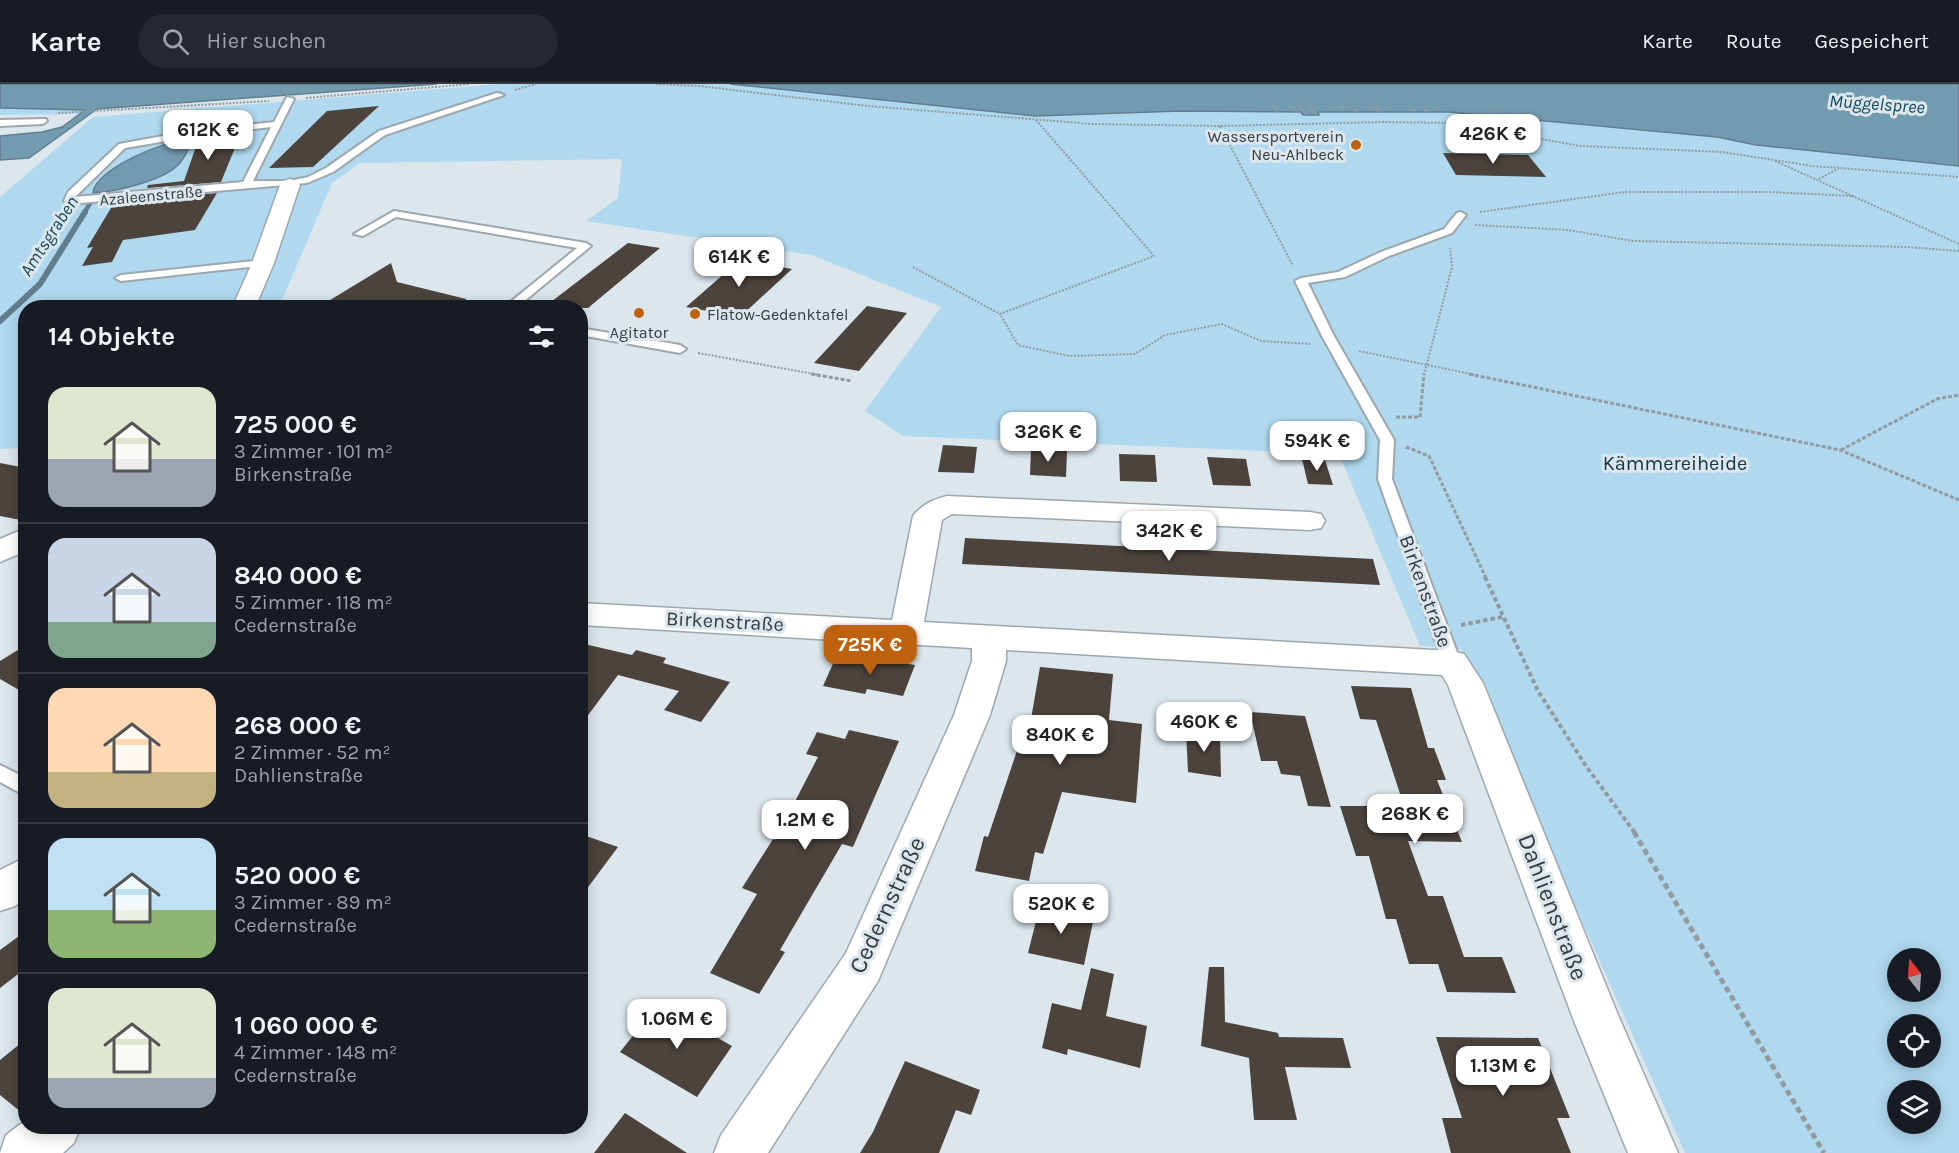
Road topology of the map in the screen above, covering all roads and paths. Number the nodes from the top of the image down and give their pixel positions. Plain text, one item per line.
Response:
1 (470, 84) edge
2 (656, 84) edge
3 (500, 95) dead end
4 (290, 99) junction
5 (1299, 104) dead end
6 (1309, 104) dead end
7 (1273, 105) dead end
8 (1352, 105) dead end
9 (1292, 106) dead end
10 (1331, 106) dead end
11 (1341, 106) dead end
12 (1367, 106) dead end
13 (1374, 106) dead end
14 (1387, 106) dead end
15 (1411, 107) dead end
16 (1423, 107) dead end
17 (1434, 107) dead end
18 (1492, 109) dead end
19 (1502, 110) dead end
20 (1371, 111) dead end
21 (1379, 111) dead end
22 (1515, 111) dead end
23 (1277, 112) dead end
24 (1296, 112) dead end
25 (1335, 112) dead end
26 (1345, 112) dead end
27 (1357, 112) dead end
28 (1391, 112) dead end
29 (1415, 112) dead end
30 (1427, 112) dead end
31 (1438, 112) dead end
32 (1526, 112) dead end
33 (74, 114) dead end
34 (1306, 115) dead end
35 (1316, 115) dead end
36 (1492, 116) dead end
37 (1502, 117) dead end
38 (1514, 118) dead end
39 (1526, 119) dead end
40 (1036, 120) junction
41 (42, 121) dead end
42 (0, 123) edge
43 (278, 124) junction
44 (1220, 126) junction
45 (1768, 158) junction
46 (1839, 168) junction
47 (1959, 177) edge
48 (1819, 179) junction
49 (251, 184) junction
50 (290, 185) junction
51 (1854, 196) junction
52 (1455, 223) junction
53 (359, 234) dead end
54 (1959, 244) edge
55 (1959, 251) edge
56 (263, 263) junction
57 (913, 267) dead end
58 (121, 278) dead end
59 (1301, 281) junction
60 (247, 300) edge
61 (518, 300) edge
62 (1000, 314) junction
63 (588, 333) edge
64 (1334, 346) junction
65 (680, 350) joint
66 (1425, 364) junction
67 (852, 381) dead end
68 (1959, 395) edge
69 (1374, 417) junction
70 (1387, 440) junction
71 (1840, 450) junction
72 (1959, 500) edge
73 (1310, 521) dead end
74 (18, 542) edge
75 (0, 552) edge
76 (588, 614) edge
77 (1502, 617) junction
78 (906, 631) junction
79 (989, 636) junction
80 (1446, 646) junction
81 (0, 773) edge
82 (18, 783) edge
83 (18, 881) edge
84 (0, 893) edge
85 (47, 1134) edge
86 (24, 1153) edge
87 (739, 1153) edge
88 (1653, 1153) edge
89 (1824, 1153) edge

1 - 4 path
2 - 40 path
3 - 50 lane
4 - 33 path
4 - 43 lane
5 - 34 path
6 - 35 path
7 - 23 path
8 - 27 path
9 - 24 path
10 - 25 path
11 - 26 path
12 - 20 path
13 - 21 path
14 - 28 path
15 - 29 path
16 - 30 path
17 - 31 path
18 - 36 path
19 - 37 path
22 - 38 path
32 - 39 path
40 - 44 path
40 - 62 path
41 - 42 lane
43 - 49 lane
43 - 49 lane, Azaleenstraße
44 - 45 path
44 - 59 path
45 - 46 path
45 - 48 path
46 - 47 path
46 - 48 path
48 - 51 path
49 - 50 lane, Azaleenstraße
50 - 56 street
51 - 52 path
51 - 54 path
52 - 55 path
52 - 59 lane
52 - 66 path
53 - 61 lane
56 - 58 lane
56 - 60 street
57 - 62 path
59 - 64 lane
62 - 64 path
63 - 65 lane
64 - 66 path
64 - 69 lane
65 - 67 path
66 - 69 path
66 - 71 path
68 - 71 path
69 - 70 lane
70 - 77 path
70 - 80 lane, Birkenstraße
71 - 72 path
73 - 78 street
74 - 75 street
76 - 78 street, Birkenstraße
77 - 80 path
77 - 89 path
78 - 79 street, Birkenstraße
79 - 80 street, Birkenstraße
79 - 87 street, Cedernstraße
80 - 88 street, Dahlienstraße
81 - 82 lane
83 - 84 street
85 - 86 street

